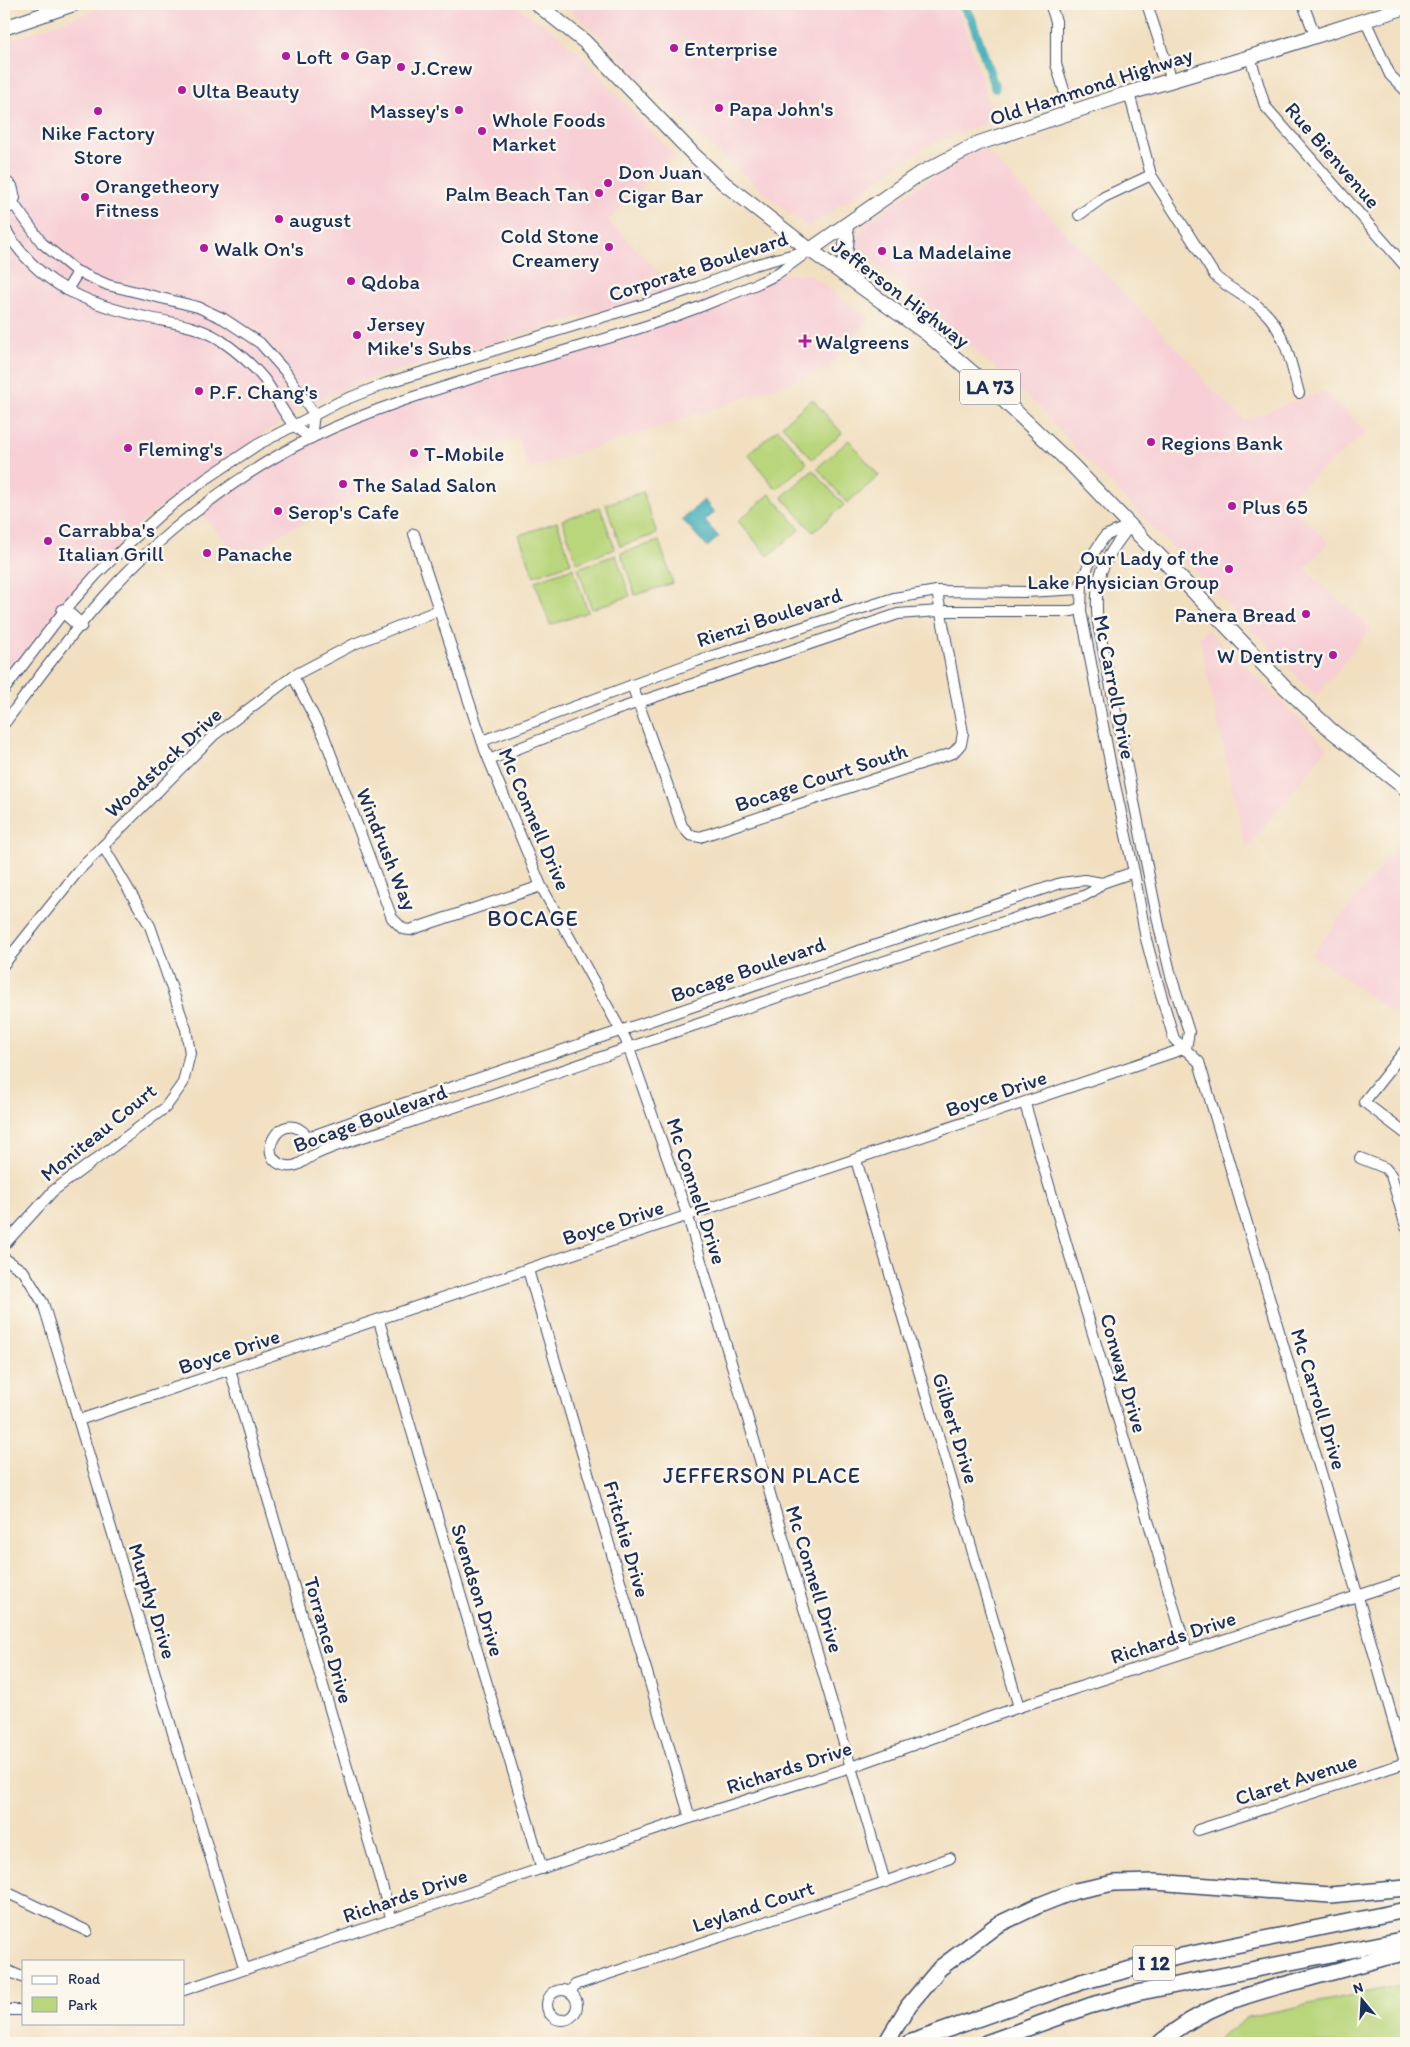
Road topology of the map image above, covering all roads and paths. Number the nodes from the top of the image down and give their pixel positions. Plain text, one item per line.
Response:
1 (74, 4) edge
2 (537, 4) edge
3 (1050, 4) edge
4 (1147, 4) edge
5 (1303, 4) edge
6 (1406, 7) edge
7 (1365, 20) junction
8 (4, 28) edge
9 (1315, 35) junction
10 (1250, 57) junction
11 (1172, 81) junction
12 (1406, 91) edge
13 (1130, 93) junction
14 (1071, 113) junction
15 (1151, 176) junction
16 (4, 180) edge
17 (13, 203) junction
18 (4, 210) edge
19 (1079, 215) dead end
20 (845, 226) junction
21 (4, 227) edge
22 (810, 250) junction
23 (1406, 267) edge
24 (78, 272) junction
25 (843, 274) junction
26 (67, 290) junction
27 (1300, 393) dead end
28 (314, 414) junction
29 (293, 425) junction
30 (311, 438) junction
31 (1130, 525) junction
32 (414, 534) dead end
33 (1080, 589) junction
34 (937, 592) junction
35 (1081, 608) junction
36 (439, 610) junction
37 (64, 611) junction
38 (939, 611) junction
39 (80, 625) junction
40 (293, 676) junction
41 (632, 685) junction
42 (4, 690) edge
43 (638, 702) junction
44 (4, 724) edge
45 (482, 741) junction
46 (489, 760) junction
47 (1406, 789) edge
48 (103, 846) junction
49 (1134, 872) junction
50 (1102, 883) junction
51 (540, 886) junction
52 (4, 964) edge
53 (622, 1032) junction
54 (629, 1048) junction
55 (1186, 1048) junction
56 (1406, 1049) edge
57 (1025, 1104) junction
58 (1406, 1134) edge
59 (1360, 1158) dead end
60 (856, 1160) junction
61 (688, 1217) junction
62 (1406, 1227) edge
63 (4, 1245) edge
64 (4, 1258) edge
65 (528, 1270) junction
66 (379, 1321) junction
67 (230, 1370) junction
68 (79, 1420) junction
69 (1406, 1580) edge
70 (1358, 1597) junction
71 (1187, 1652) junction
72 (1019, 1707) junction
73 (1406, 1764) edge
74 (851, 1767) junction
75 (690, 1818) junction
76 (1198, 1830) dead end
77 (950, 1858) dead end
78 (542, 1869) junction
79 (885, 1882) junction
80 (1406, 1888) edge
81 (4, 1891) edge
82 (1406, 1910) edge
83 (392, 1920) junction
84 (87, 1932) dead end
85 (1406, 1939) edge
86 (1406, 1952) edge
87 (244, 1968) junction
88 (4, 1969) edge
89 (22, 1977) edge
90 (185, 1990) edge
91 (571, 1991) dead end
92 (4, 2010) edge
93 (22, 2010) edge
94 (886, 2043) edge
95 (909, 2043) edge
96 (986, 2043) edge
97 (1160, 2043) edge

1 - 8 main road
2 - 22 main road, Jefferson Highway
3 - 14 street
4 - 11 street
5 - 9 street
6 - 7 main road, Old Hammond Highway
7 - 9 main road, Old Hammond Highway
7 - 12 street
9 - 10 main road, Old Hammond Highway
10 - 11 main road, Old Hammond Highway
10 - 23 street, Rue Bienvenue
11 - 13 main road, Old Hammond Highway
13 - 14 main road, Old Hammond Highway
13 - 15 street
14 - 20 main road, Old Hammond Highway
15 - 19 street
15 - 27 street
16 - 17 street
17 - 18 street
17 - 24 street
20 - 22 main road, Old Hammond Highway
20 - 25 main road
21 - 26 street
22 - 25 main road, Jefferson Highway / LA 73
22 - 28 street, Corporate Boulevard
22 - 30 street, Corporate Boulevard
24 - 26 street
24 - 28 street
25 - 31 main road, Jefferson Highway / LA 73
26 - 29 street
28 - 29 street, Corporate Boulevard
28 - 30 street
29 - 30 street
29 - 37 street, Corporate Boulevard
30 - 39 street, Corporate Boulevard
31 - 33 street, Mc Carroll Drive
31 - 47 main road, Jefferson Highway / LA 73
31 - 55 street, Mc Carroll Drive
32 - 36 street, Mc Connell Drive
33 - 34 street, Rienzi Boulevard
33 - 35 street, Mc Carroll Drive
34 - 38 street
34 - 41 street, Rienzi Boulevard
35 - 38 street, Rienzi Boulevard
35 - 49 street, Mc Carroll Drive
36 - 40 street, Woodstock Drive
36 - 45 street, Mc Connell Drive
37 - 39 main road
37 - 42 street, Corporate Boulevard
38 - 43 street, Rienzi Boulevard
38 - 43 street, Bocage Court South
39 - 44 street, Corporate Boulevard
40 - 48 street, Woodstock Drive
40 - 51 street, Windrush Way
41 - 43 street
41 - 45 street, Rienzi Boulevard
43 - 46 street, Rienzi Boulevard
45 - 46 street, Mc Connell Drive
46 - 51 street, Mc Connell Drive
48 - 52 street, Woodstock Drive
48 - 63 street, Moniteau Court
49 - 50 street, Bocage Boulevard
49 - 55 street, Mc Carroll Drive
50 - 53 street, Bocage Boulevard
50 - 54 street, Bocage Boulevard
51 - 53 street, Mc Connell Drive
53 - 54 street, Mc Connell Drive
53 - 54 street, Bocage Boulevard
54 - 61 street, Mc Connell Drive
55 - 57 street, Boyce Drive
55 - 70 street, Mc Carroll Drive
56 - 58 street
57 - 60 street, Boyce Drive
57 - 71 street, Conway Drive
59 - 62 street
60 - 61 street, Boyce Drive
60 - 72 street, Gilbert Drive
61 - 65 street, Boyce Drive
61 - 74 street, Mc Connell Drive
64 - 68 street, Murphy Drive
65 - 66 street, Boyce Drive
65 - 75 street, Fritchie Drive
66 - 67 street, Boyce Drive
66 - 78 street, Svendson Drive
67 - 68 street, Boyce Drive
67 - 83 street, Torrance Drive
68 - 87 street, Murphy Drive
69 - 70 street, Richards Drive
70 - 71 street, Richards Drive
70 - 73 street, Mc Carroll Drive
71 - 72 street, Richards Drive
72 - 74 street, Richards Drive
73 - 76 street, Claret Avenue
74 - 75 street, Richards Drive
74 - 79 street, Mc Connell Drive
75 - 78 street, Richards Drive
77 - 79 street, Leyland Court
78 - 83 street, Richards Drive
79 - 91 street, Leyland Court
80 - 94 highway
81 - 84 street
82 - 95 highway, I 12
83 - 87 street, Richards Drive
85 - 96 highway
86 - 97 highway
87 - 90 street, Richards Drive
88 - 89 street
92 - 93 street

